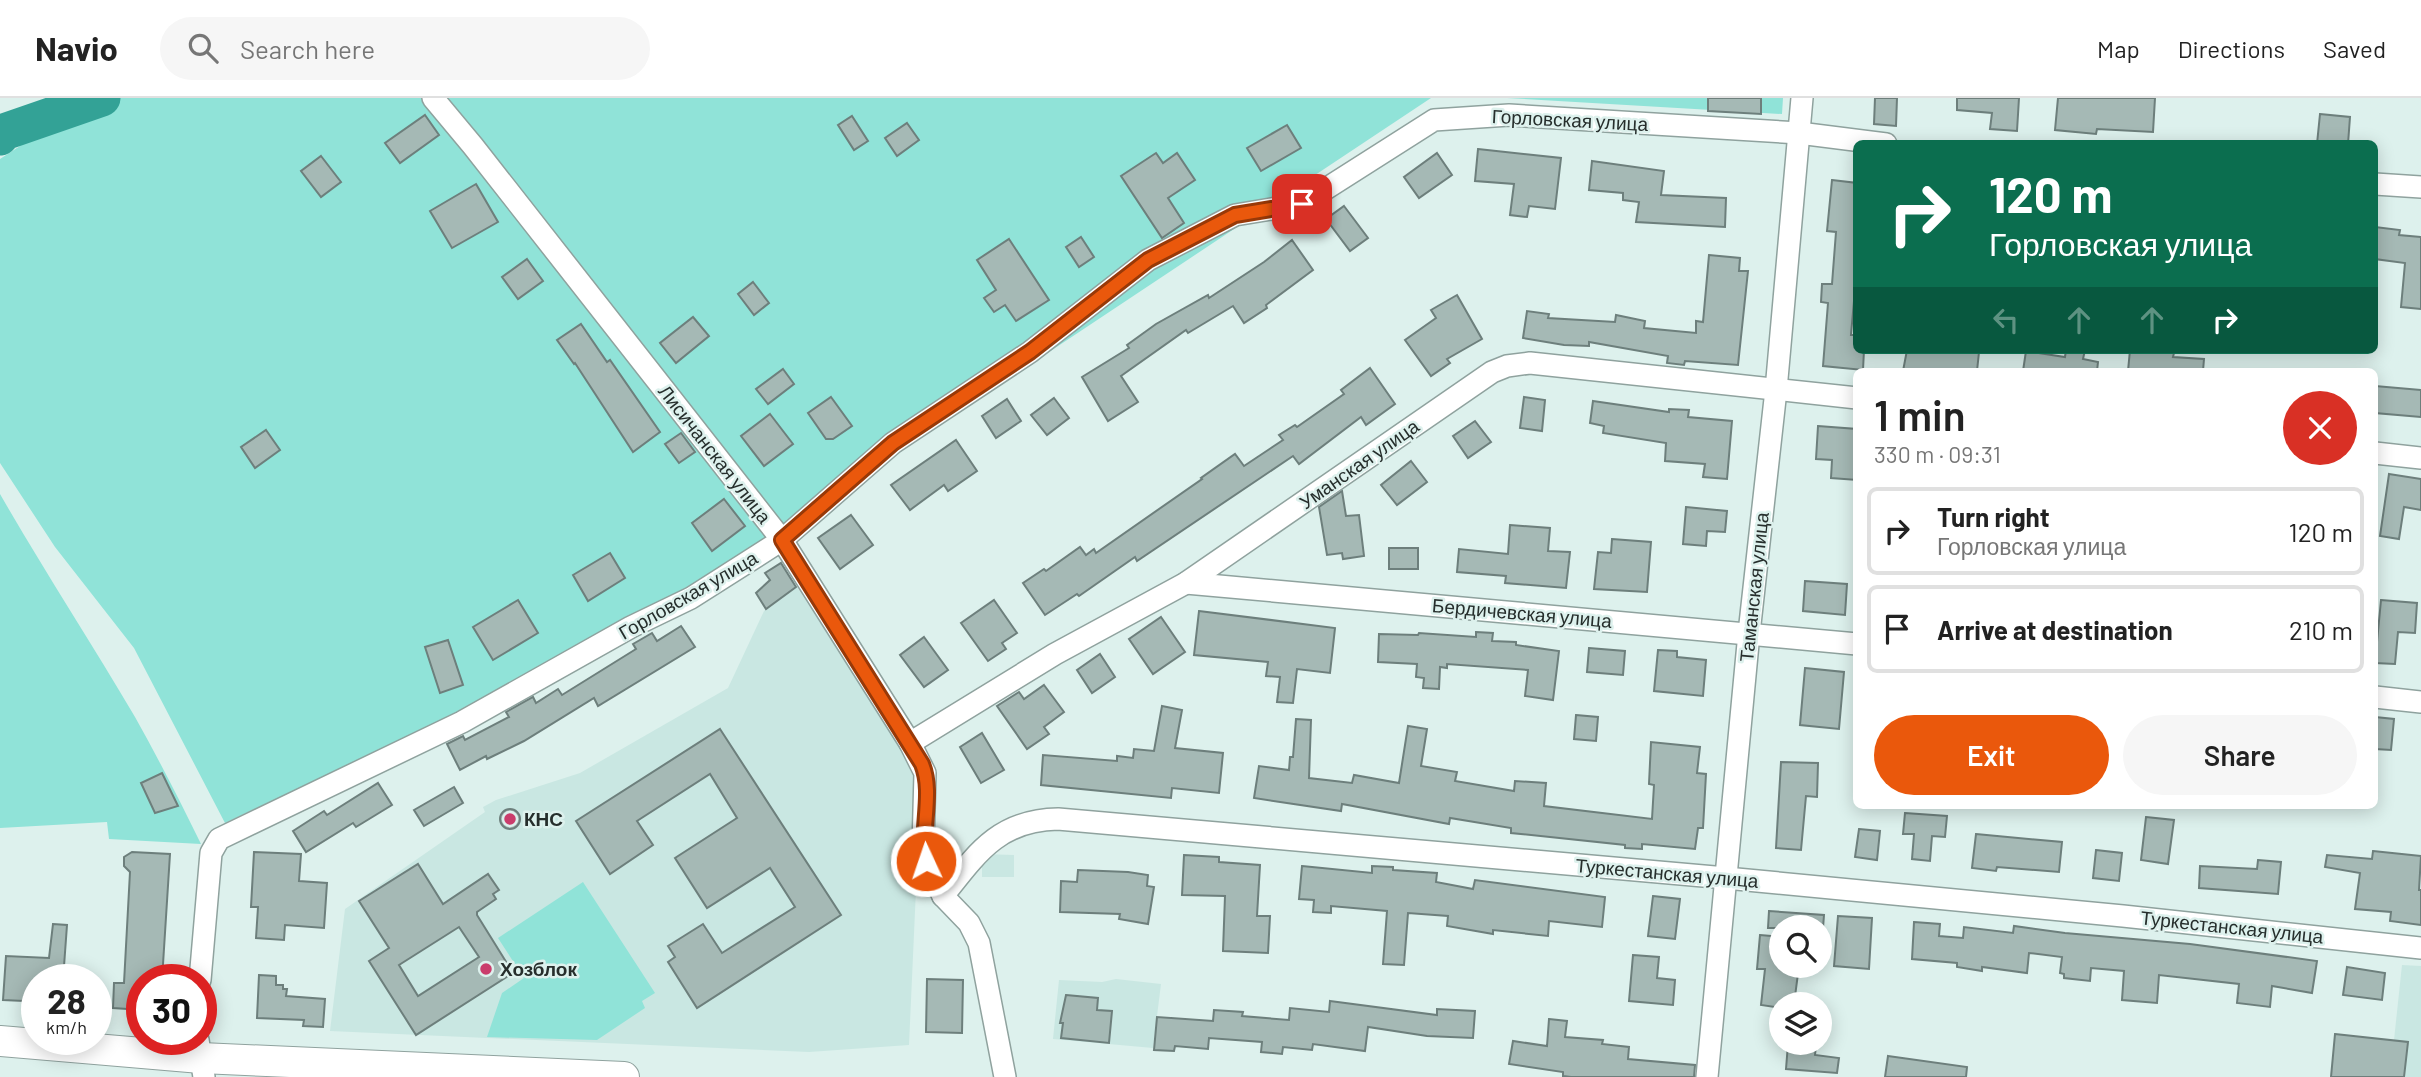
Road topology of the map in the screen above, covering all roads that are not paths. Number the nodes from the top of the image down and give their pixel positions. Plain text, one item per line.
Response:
1 (433, 98) edge
2 (1802, 98) edge
3 (1799, 133) junction
4 (1854, 140) edge
5 (2378, 184) edge
6 (2421, 187) edge
7 (1776, 390) junction
8 (1853, 398) edge
9 (2378, 453) edge
10 (2421, 458) edge
11 (782, 540) junction
12 (1186, 583) junction
13 (1749, 633) junction
14 (1853, 644) edge
15 (2378, 697) edge
16 (2421, 702) edge
17 (910, 743) junction
18 (1726, 878) junction
19 (943, 896) junction
20 (2421, 948) edge
21 (201, 964) edge
22 (0, 1041) edge
23 (201, 1058) edge
24 (624, 1077) edge
25 (1004, 1077) edge
26 (1707, 1077) edge

1 - 11 street, Лисичанская улица
2 - 3 street, Таманская улица
3 - 4 street, Горловская улица
3 - 7 street, Таманская улица
3 - 11 street, Горловская улица
5 - 6 street
7 - 8 street, Уманская улица
7 - 12 street, Уманская улица
7 - 13 street, Таманская улица
9 - 10 street
11 - 17 street, Лисичанская улица
11 - 21 street, Горловская улица
12 - 13 street, Бердичевская улица
12 - 17 street, Уманская улица
13 - 14 street, Бердичевская улица
13 - 18 street, Таманская улица
15 - 16 street
17 - 19 street, Лисичанская улица
18 - 19 street, Туркестанская улица
18 - 20 street, Туркестанская улица
18 - 26 street, Таманская улица
19 - 25 street, Лисичанская улица
22 - 23 street
23 - 24 street

